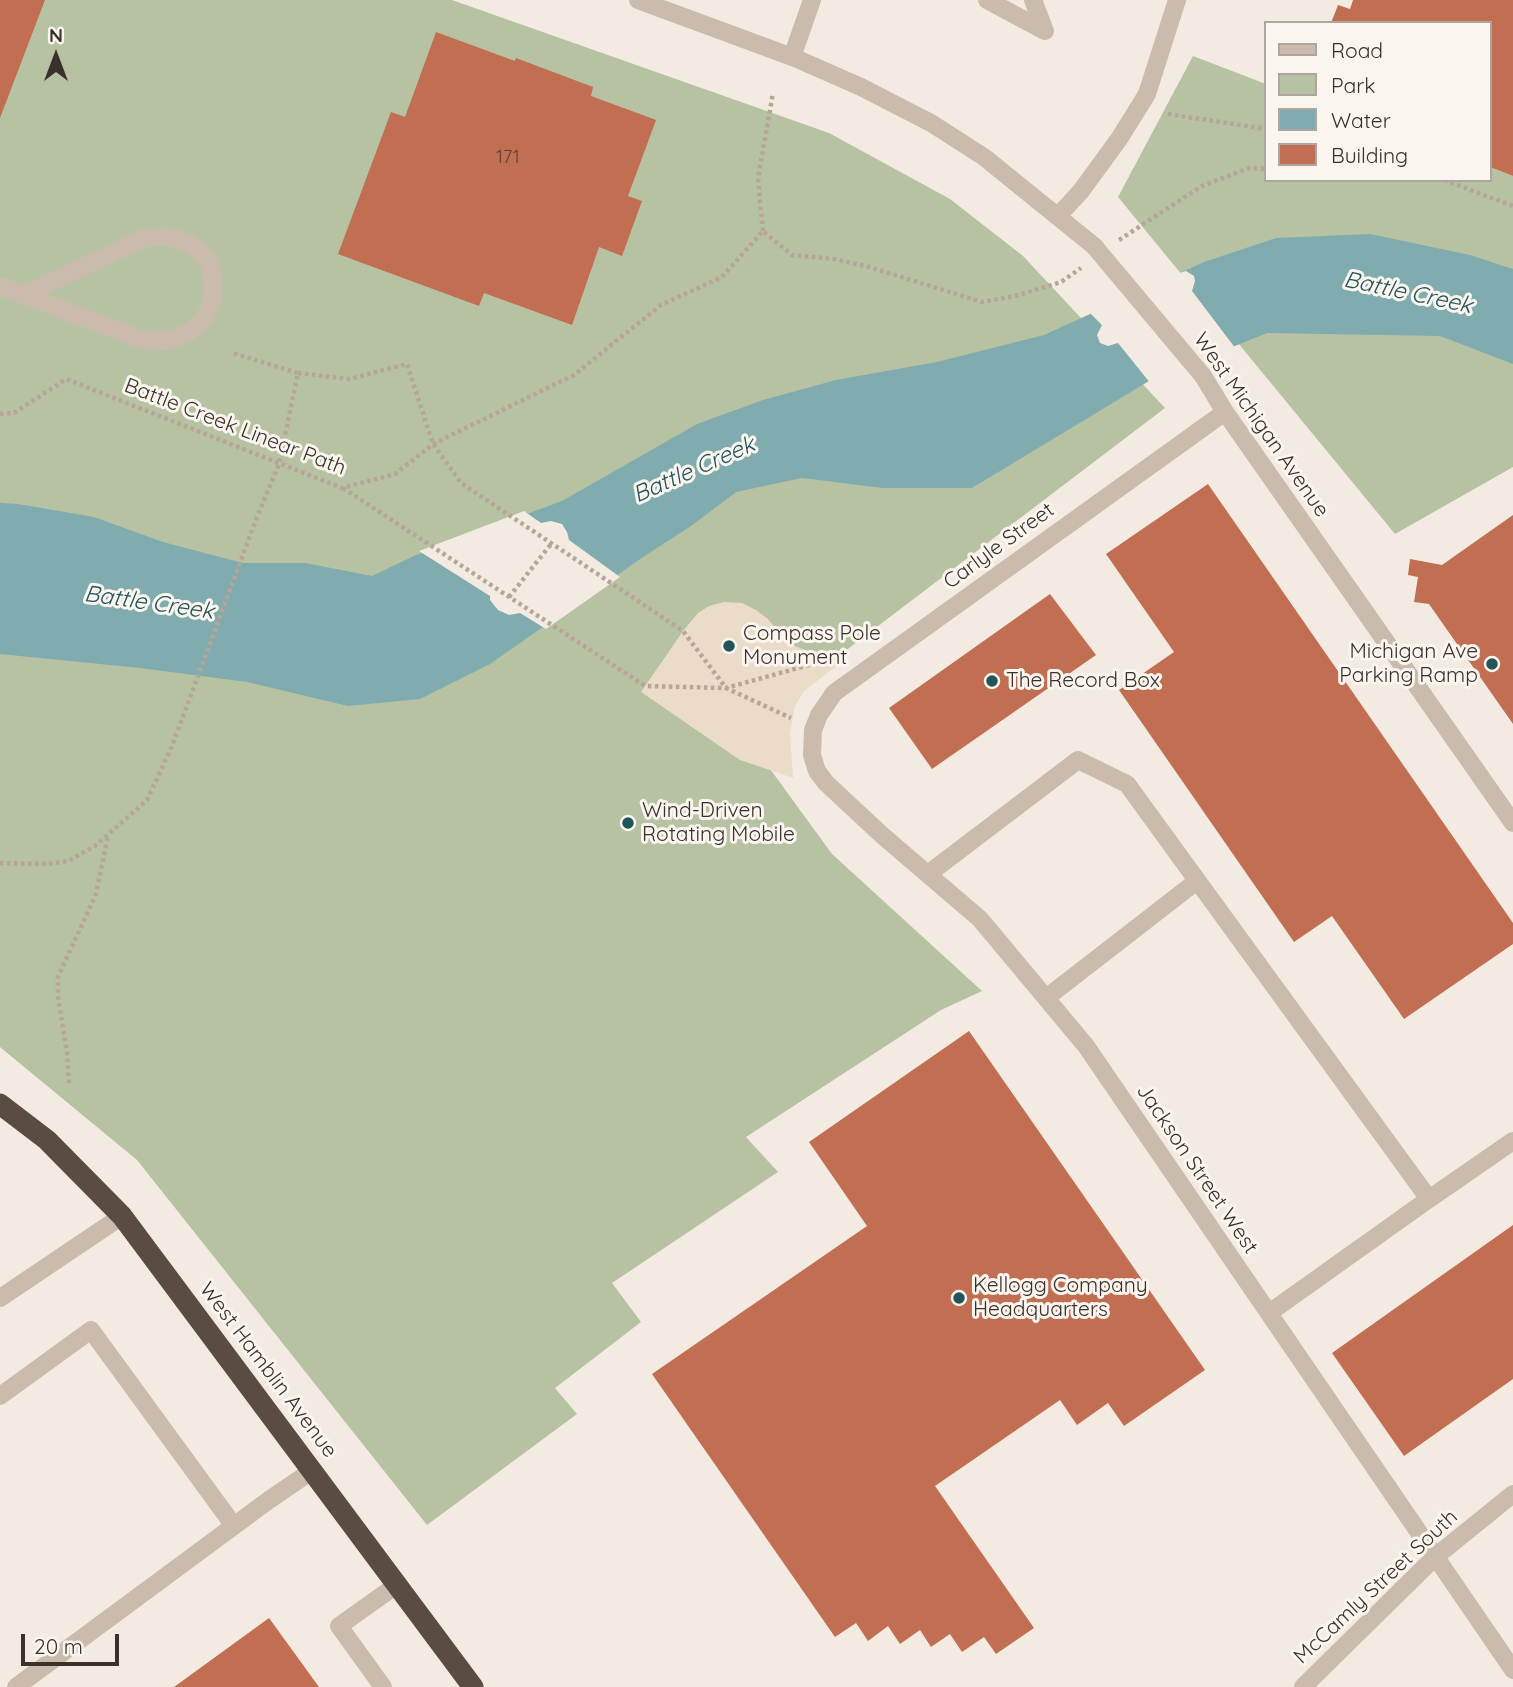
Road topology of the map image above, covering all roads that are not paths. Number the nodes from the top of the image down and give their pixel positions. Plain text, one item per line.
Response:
1 (638, 0) edge
2 (812, 0) edge
3 (987, 0) edge
4 (1033, 0) edge
5 (1177, 0) edge
6 (792, 57) junction
7 (1059, 215) junction
8 (0, 286) edge
9 (24, 295) junction
10 (1224, 412) junction
11 (813, 730) joint
12 (1513, 823) edge
13 (928, 874) junction
14 (1198, 881) junction
15 (1046, 998) junction
16 (0, 1104) edge
17 (1513, 1141) edge
18 (1429, 1199) junction
19 (122, 1216) junction
20 (0, 1298) edge
21 (1269, 1313) junction
22 (0, 1396) edge
23 (313, 1470) junction
24 (1513, 1494) edge
25 (234, 1526) junction
26 (1434, 1557) junction
27 (398, 1584) junction
28 (1513, 1670) edge
29 (16, 1687) edge
30 (383, 1687) edge
31 (473, 1687) edge
32 (1303, 1687) edge

1 - 6 street, West Michigan Avenue
2 - 6 street
3 - 4 street
5 - 7 street
6 - 7 street, West Michigan Avenue
7 - 10 street, West Michigan Avenue, bridge
8 - 9 street
9 - 9 street
10 - 11 street, Carlyle Street
10 - 12 street, West Michigan Avenue
11 - 13 street, Jackson Street West
13 - 14 street
13 - 15 street, Jackson Street West
14 - 15 street
14 - 18 street
15 - 21 street, Jackson Street West
16 - 19 highway, West Hamblin Avenue
17 - 18 street
18 - 21 street
19 - 20 street
19 - 23 highway, West Hamblin Avenue
21 - 26 street, Jackson Street West
22 - 25 street
23 - 25 street
23 - 27 highway, West Hamblin Avenue
24 - 26 street, McCamly Street South
25 - 29 street
26 - 28 street, Jackson Street West
26 - 32 street, McCamly Street South
27 - 30 street
27 - 31 highway, West Hamblin Avenue

